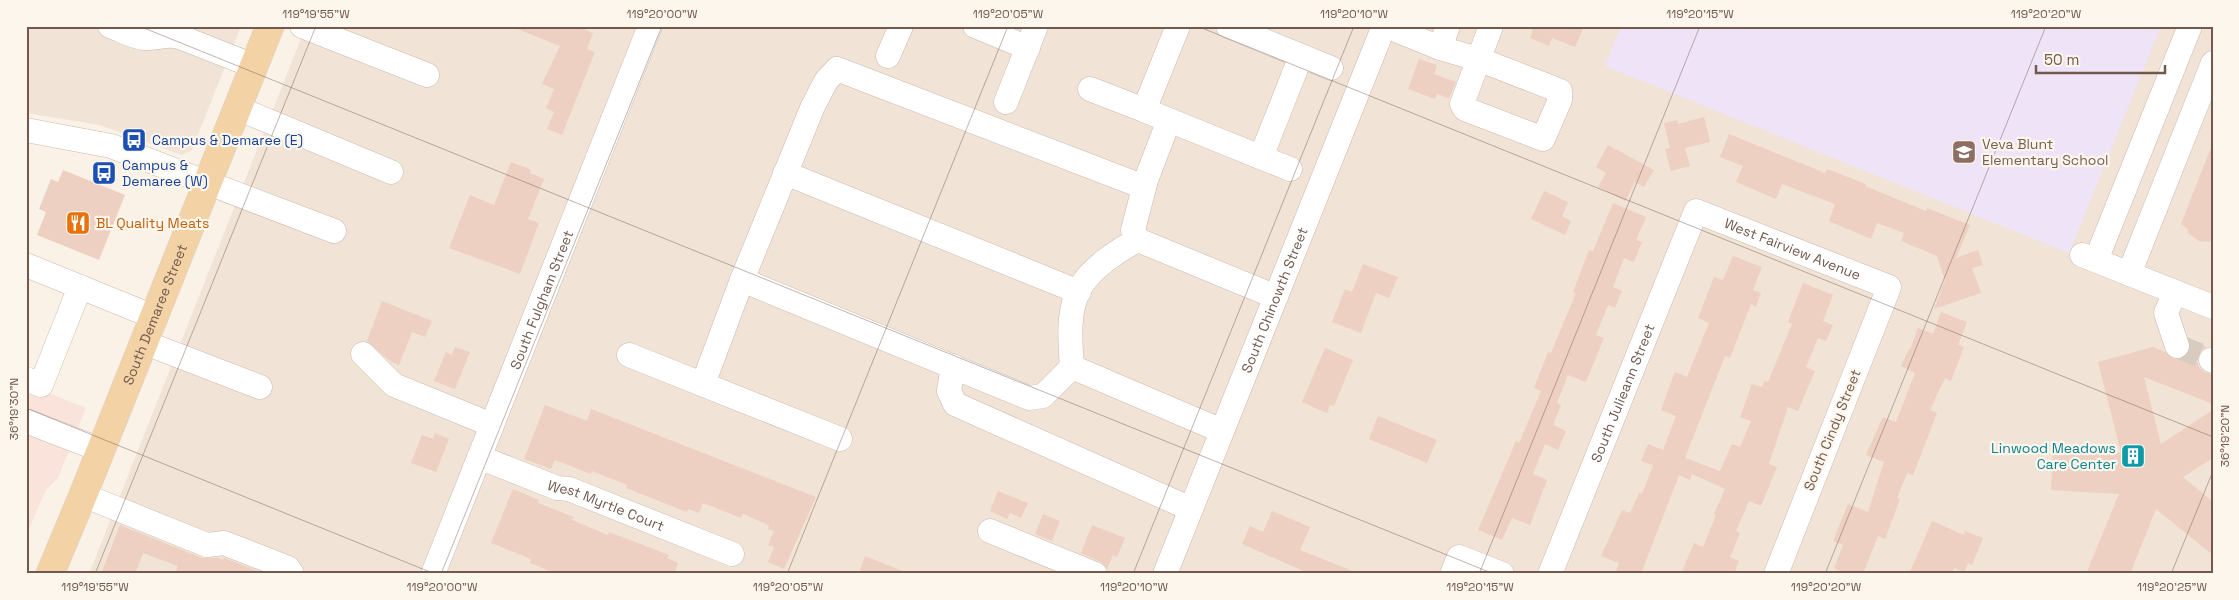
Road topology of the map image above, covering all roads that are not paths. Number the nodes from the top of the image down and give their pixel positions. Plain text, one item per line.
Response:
1 (110, 26) edge
2 (270, 26) edge
3 (302, 26) edge
4 (650, 26) edge
5 (901, 26) edge
6 (975, 26) edge
7 (1178, 26) edge
8 (1228, 26) edge
9 (1385, 26) edge
10 (1448, 26) edge
11 (1491, 26) edge
12 (2190, 26) edge
13 (1032, 37) edge
14 (1440, 48) junction
15 (888, 56) dead end
16 (1302, 56) junction
17 (2213, 63) edge
18 (254, 66) junction
19 (1331, 68) dead end
20 (427, 75) dead end
21 (1090, 89) dead end
22 (1006, 102) dead end
23 (237, 108) junction
24 (1144, 110) junction
25 (1169, 120) junction
26 (26, 130) edge
27 (1261, 157) junction
28 (1290, 169) dead end
29 (391, 172) dead end
30 (785, 172) junction
31 (206, 183) junction
32 (1144, 187) junction
33 (1696, 211) joint
34 (334, 231) dead end
35 (1138, 240) junction
36 (26, 265) edge
37 (2129, 274) junction
38 (742, 280) junction
39 (80, 287) junction
40 (1889, 287) joint
41 (1079, 292) junction
42 (2175, 292) junction
43 (1276, 297) junction
44 (2213, 307) edge
45 (154, 317) junction
46 (144, 342) junction
47 (2176, 346) dead end
48 (363, 354) dead end
49 (629, 355) dead end
50 (953, 366) junction
51 (1072, 367) junction
52 (34, 382) edge
53 (703, 384) junction
54 (260, 387) dead end
55 (26, 421) edge
56 (492, 425) junction
57 (1222, 431) junction
58 (840, 439) dead end
59 (101, 450) junction
60 (479, 457) junction
61 (83, 495) junction
62 (1191, 509) junction
63 (990, 531) dead end
64 (732, 554) dead end
65 (1456, 565) edge
66 (50, 574) edge
67 (292, 574) edge
68 (433, 574) edge
69 (1095, 574) edge
70 (1164, 574) edge
71 (1502, 574) edge
72 (1550, 574) edge
73 (1776, 574) edge

1 - 18 street
2 - 18 main road, South Demaree Street
3 - 20 street
4 - 56 street, South Fulgham Street
5 - 15 street
6 - 13 street
7 - 24 street
8 - 16 street
9 - 14 street
9 - 43 street, South Chinowth Street
10 - 14 street
11 - 14 street
12 - 37 street
13 - 22 street
16 - 19 street
16 - 27 street
17 - 37 street
18 - 23 main road, South Demaree Street
21 - 24 street
23 - 29 street
23 - 31 main road, South Demaree Street
24 - 25 street
25 - 27 street
25 - 32 street
26 - 31 street
27 - 28 street
30 - 32 street
30 - 38 street
30 - 41 street
31 - 34 street
31 - 45 main road, South Demaree Street
32 - 35 street
33 - 40 street, West Fairview Avenue
33 - 72 street, South Julieann Street
35 - 41 street
35 - 43 street
36 - 39 street
37 - 42 street
38 - 50 street
38 - 53 street
39 - 45 street
39 - 52 street
40 - 73 street, South Cindy Street
41 - 51 street
42 - 44 street
42 - 47 street
43 - 57 street, South Chinowth Street
45 - 46 main road, South Demaree Street
46 - 54 street
46 - 59 main road, South Demaree Street
48 - 56 street
49 - 53 street
50 - 51 street
50 - 62 street
51 - 57 street
53 - 58 street
55 - 59 street
56 - 60 street, South Fulgham Street
57 - 62 street, South Chinowth Street
59 - 61 main road, South Demaree Street
60 - 64 street, West Myrtle Court
60 - 68 street, South Fulgham Street
61 - 66 main road, South Demaree Street
61 - 67 street
62 - 70 street, South Chinowth Street
63 - 69 street
65 - 71 street

